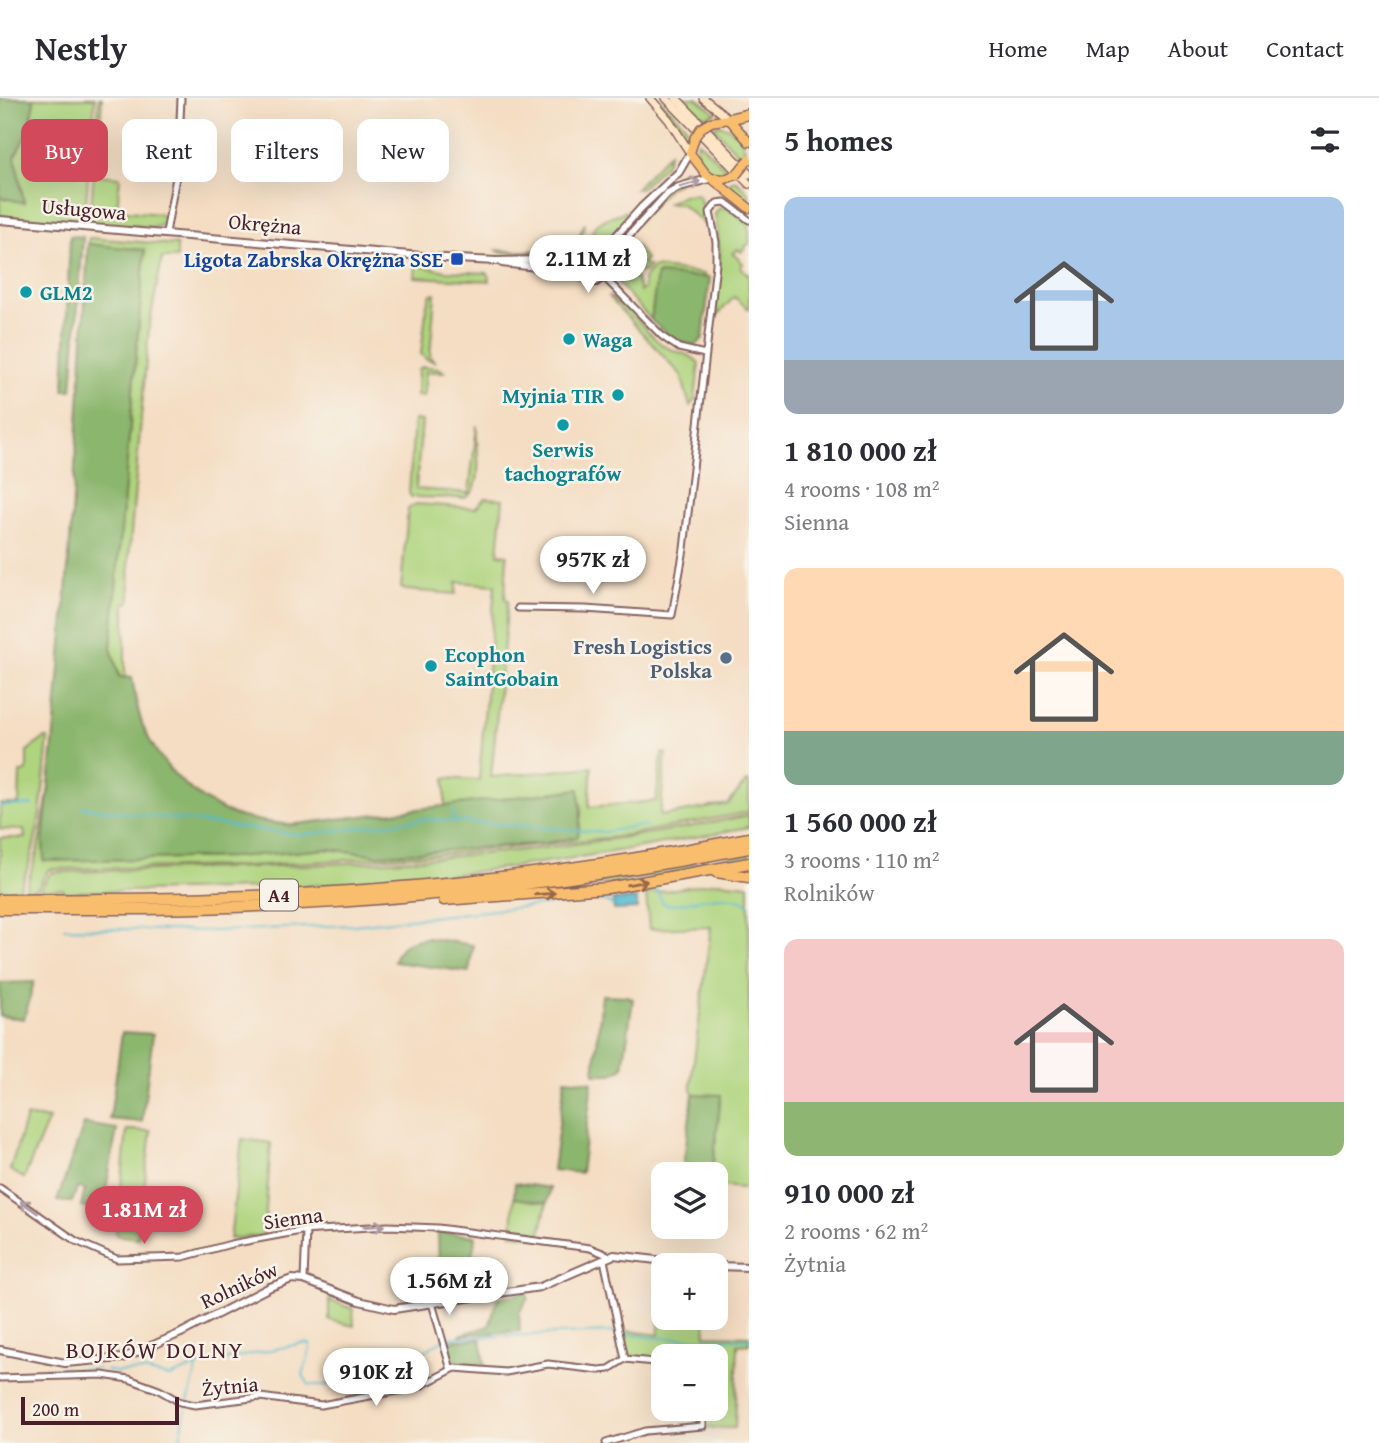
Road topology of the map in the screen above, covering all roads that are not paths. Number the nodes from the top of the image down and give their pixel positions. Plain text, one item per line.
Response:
1 (181, 98) edge
2 (650, 98) edge
3 (666, 98) edge
4 (676, 98) edge
5 (703, 98) edge
6 (749, 114) edge
7 (729, 119) junction
8 (749, 142) edge
9 (690, 153) junction
10 (749, 159) edge
11 (749, 174) edge
12 (712, 178) junction
13 (749, 184) edge
14 (749, 208) edge
15 (749, 219) edge
16 (0, 220) edge
17 (166, 233) junction
18 (595, 251) junction
19 (581, 259) junction
20 (608, 259) junction
21 (496, 261) junction
22 (579, 272) junction
23 (605, 278) junction
24 (705, 354) junction
25 (518, 608) dead end
26 (749, 836) edge
27 (749, 848) edge
28 (749, 863) edge
29 (701, 872) junction
30 (749, 877) edge
31 (404, 897) junction
32 (0, 900) edge
33 (0, 909) edge
34 (0, 1188) edge
35 (303, 1230) junction
36 (607, 1258) junction
37 (651, 1259) edge
38 (728, 1266) edge
39 (749, 1267) edge
40 (304, 1280) junction
41 (432, 1303) junction
42 (0, 1350) edge
43 (625, 1359) junction
44 (651, 1362) edge
45 (451, 1370) junction
46 (0, 1378) edge
47 (703, 1421) edge
48 (606, 1443) edge

1 - 17 street
2 - 9 main road
3 - 13 main road
4 - 11 main road
5 - 7 main road
6 - 7 highway
7 - 8 main road
7 - 9 main road, bridge
9 - 12 main road
9 - 18 street
10 - 12 main road, bridge
12 - 14 main road
20 -> 12 street
15 - 24 street
16 - 17 street, Usługowa
17 - 21 street, Okrężna
18 - 19 street
18 - 20 street
19 - 21 street, Okrężna
19 - 22 street
20 - 23 street
21 - 22 street, Okrężna
22 - 23 street
23 - 24 street
24 - 25 street
26 - 32 highway, A4
27 - 31 highway, A4
28 - 29 highway
29 - 30 highway
31 -> 29 highway
31 - 33 highway, A4
35 -> 34 street, Sienna
35 -> 36 street, Sienna
35 - 40 street
36 - 37 street, Rolników
36 - 41 street, Rolników
36 - 43 street
38 - 39 street
40 - 41 street, Rolników
40 - 42 street, Rolników
41 - 45 street
43 - 44 street, Żytnia
43 - 45 street, Żytnia
45 - 46 street, Żytnia
47 - 48 street

